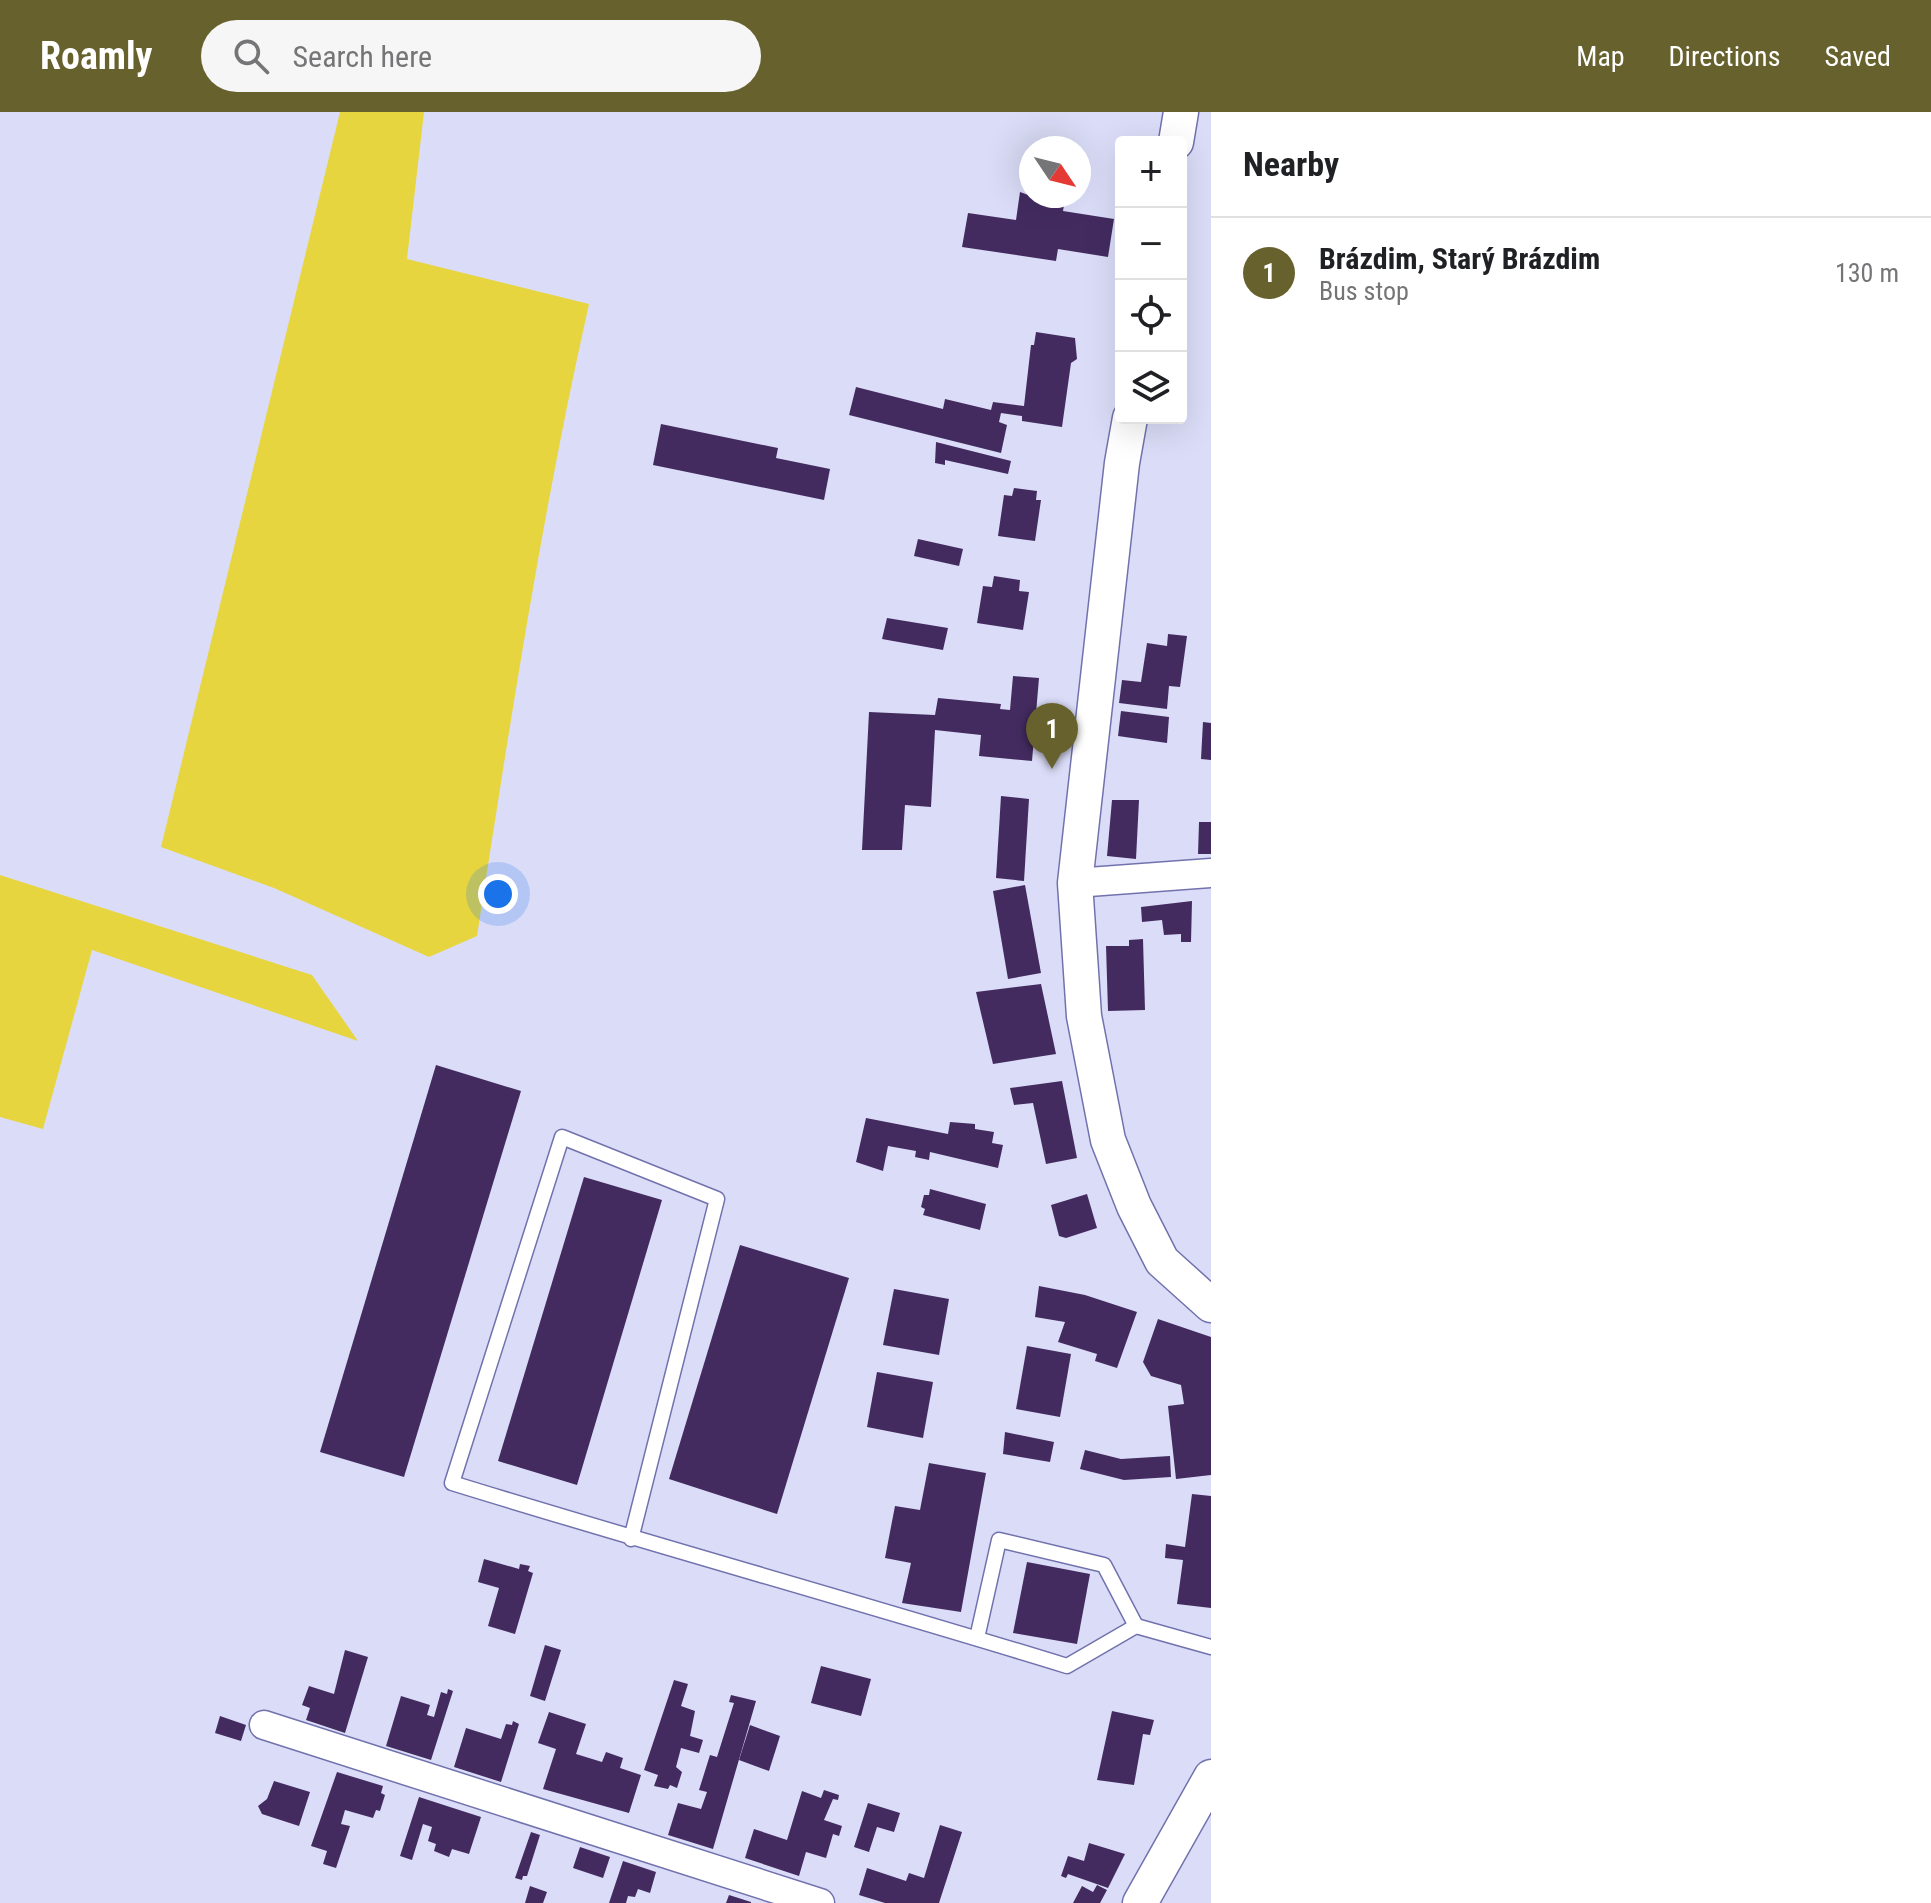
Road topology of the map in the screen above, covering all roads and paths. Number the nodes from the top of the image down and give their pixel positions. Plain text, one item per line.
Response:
1 (1181, 112) edge
2 (1177, 136) edge
3 (1129, 424) edge
4 (1211, 873) edge
5 (1075, 883) junction
6 (1211, 1305) edge
7 (631, 1539) junction
8 (1136, 1626) junction
9 (977, 1638) junction
10 (1211, 1647) edge
11 (264, 1725) dead end
12 (1211, 1777) edge
13 (820, 1903) edge
14 (1140, 1903) edge

1 - 2 street
3 - 5 street
4 - 5 street
5 - 6 street
7 - 7 lane
7 - 9 lane
8 - 9 lane
8 - 9 lane
8 - 10 lane
11 - 13 street
12 - 14 street

